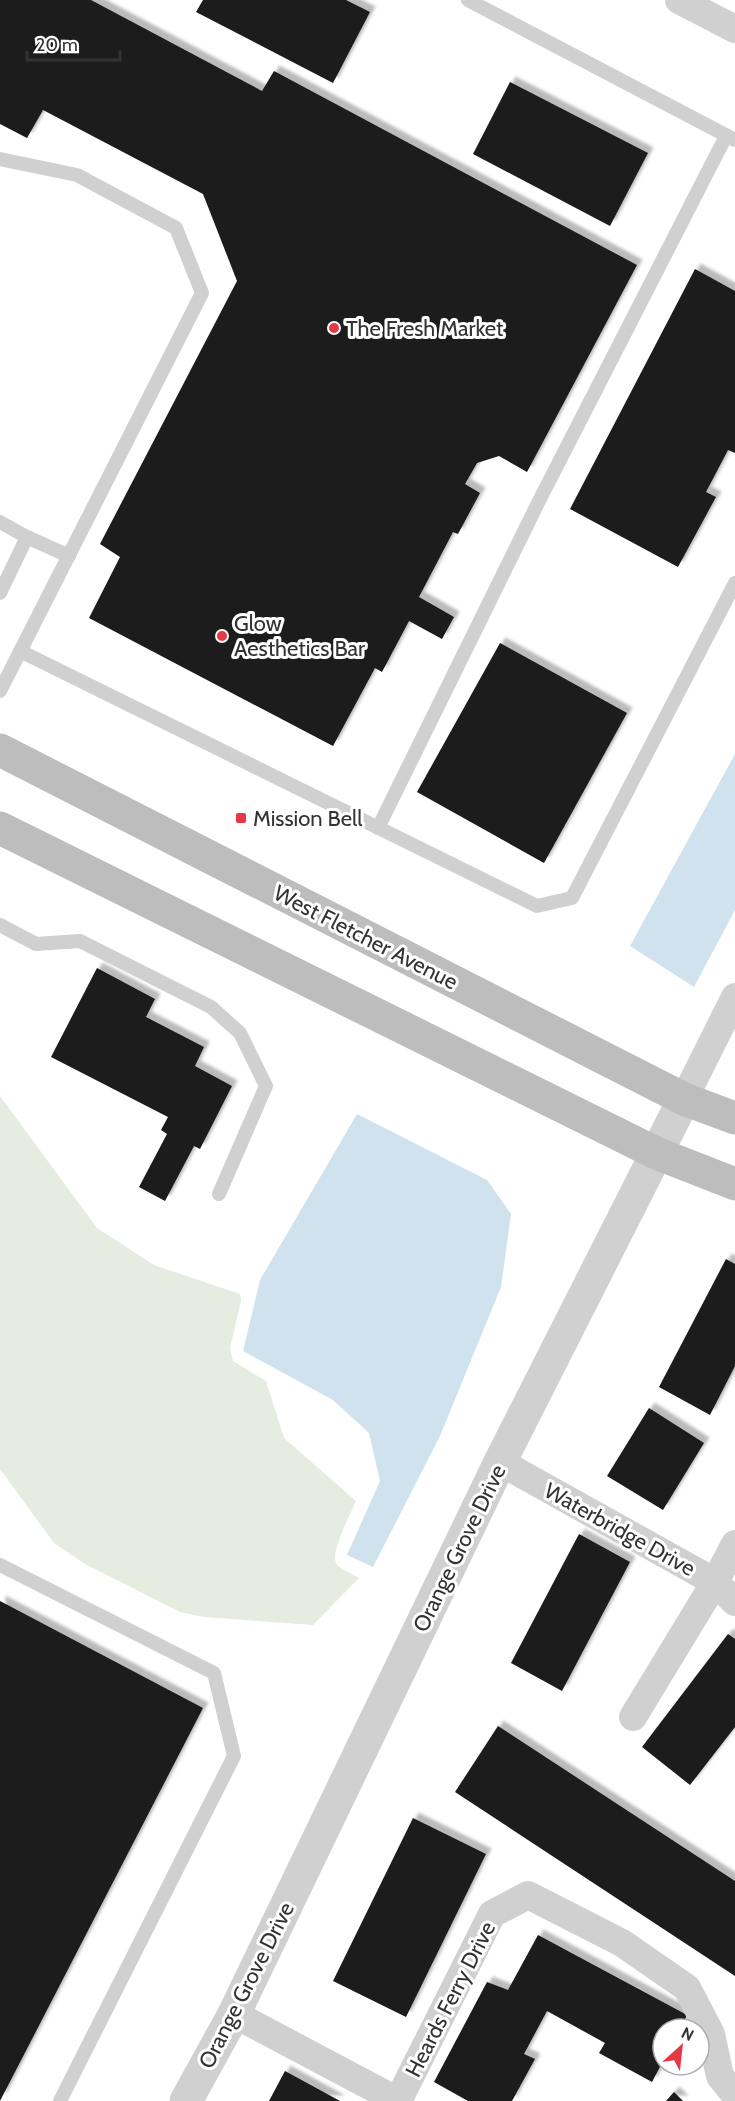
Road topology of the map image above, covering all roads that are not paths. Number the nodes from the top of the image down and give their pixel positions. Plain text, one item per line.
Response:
1 (468, 0) edge
2 (679, 0) edge
3 (735, 29) edge
4 (730, 138) edge
5 (0, 159) edge
6 (0, 522) edge
7 (27, 537) junction
8 (69, 556) junction
9 (735, 584) edge
10 (0, 592) edge
11 (20, 651) junction
12 (0, 691) edge
13 (0, 750) edge
14 (0, 828) edge
15 (378, 828) junction
16 (0, 925) edge
17 (735, 998) edge
18 (684, 1099) junction
19 (735, 1118) edge
20 (657, 1153) junction
21 (735, 1184) edge
22 (219, 1194) dead end
23 (500, 1462) junction
24 (735, 1544) edge
25 (0, 1565) edge
26 (715, 1582) junction
27 (735, 1602) edge
28 (633, 1717) dead end
29 (234, 2014) junction
30 (735, 2095) edge
31 (60, 2101) edge
32 (186, 2101) edge
33 (398, 2101) edge

1 - 4 lane
2 - 3 street
4 - 15 lane
5 - 8 lane
6 - 7 lane
7 - 8 lane
7 - 10 lane
8 - 11 lane
9 - 15 lane
11 - 12 lane
11 - 15 lane
13 - 18 main road, West Fletcher Avenue
14 - 20 main road
16 - 22 lane
17 - 18 street, Orange Grove Drive
18 - 19 main road, West Fletcher Avenue
18 - 20 street, Orange Grove Drive
20 - 21 main road
20 - 23 street, Orange Grove Drive
23 - 26 street, Waterbridge Drive
23 - 29 street, Orange Grove Drive
24 - 26 street
25 - 31 lane
26 - 27 street, Waterbridge Drive
26 - 28 street
29 - 32 street, Orange Grove Drive
29 - 33 street, Heards Ferry Drive
30 - 33 street, Heards Ferry Drive

